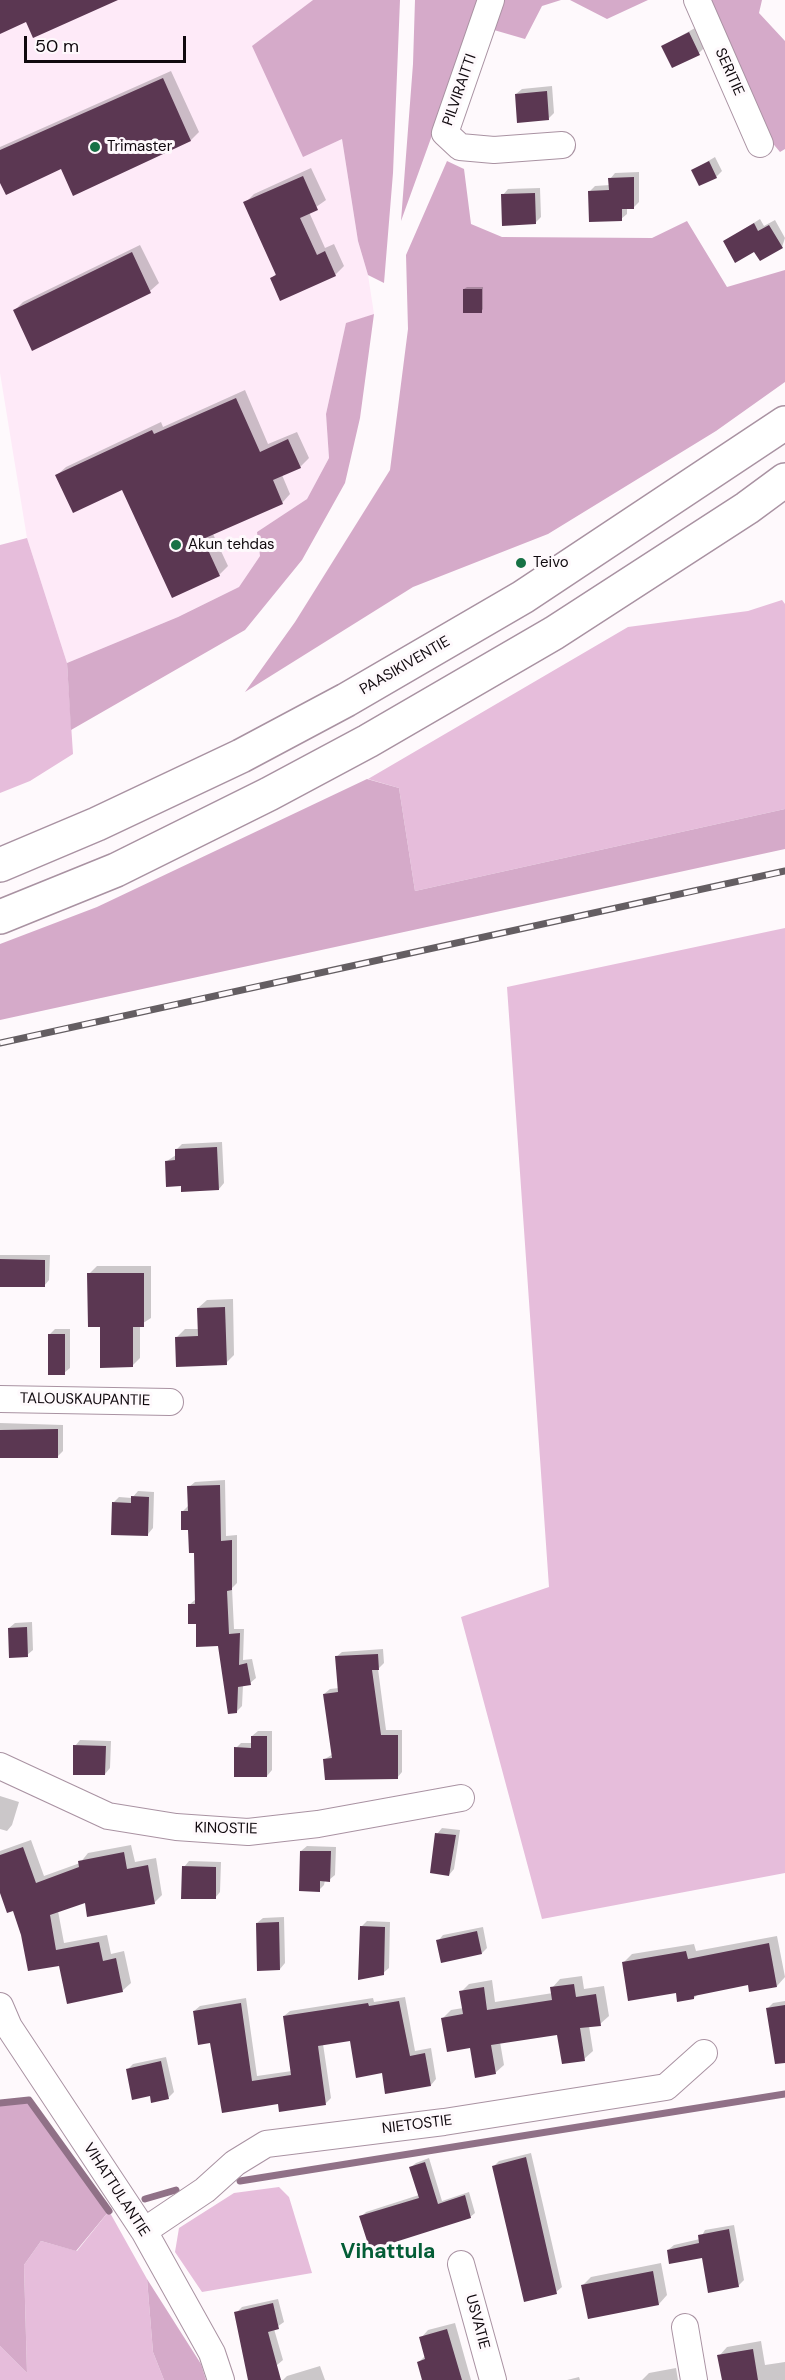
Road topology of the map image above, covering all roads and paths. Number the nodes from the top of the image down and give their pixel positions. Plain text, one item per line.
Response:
1 (491, 0) edge
2 (697, 0) edge
3 (760, 144) dead end
4 (562, 145) dead end
5 (785, 423) edge
6 (785, 480) edge
7 (0, 865) edge
8 (0, 917) edge
9 (0, 1399) edge
10 (170, 1402) dead end
11 (0, 1767) edge
12 (460, 1798) dead end
13 (0, 2006) edge
14 (704, 2053) dead end
15 (144, 2231) junction
16 (461, 2264) dead end
17 (685, 2326) dead end
18 (221, 2380) edge
19 (492, 2380) edge
20 (694, 2380) edge

1 - 4 street, PILVIRAITTI
2 - 3 street, SERITIE
5 - 7 highway, PAASIKIVENTIE
6 - 8 highway
9 - 10 street, TALOUSKAUPANTIE
11 - 12 street, KINOSTIE
13 - 15 street, VIHATTULANTIE
14 - 15 street, NIETOSTIE
15 - 18 street, VIHATTULANTIE
16 - 19 street, USVATIE
17 - 20 street

